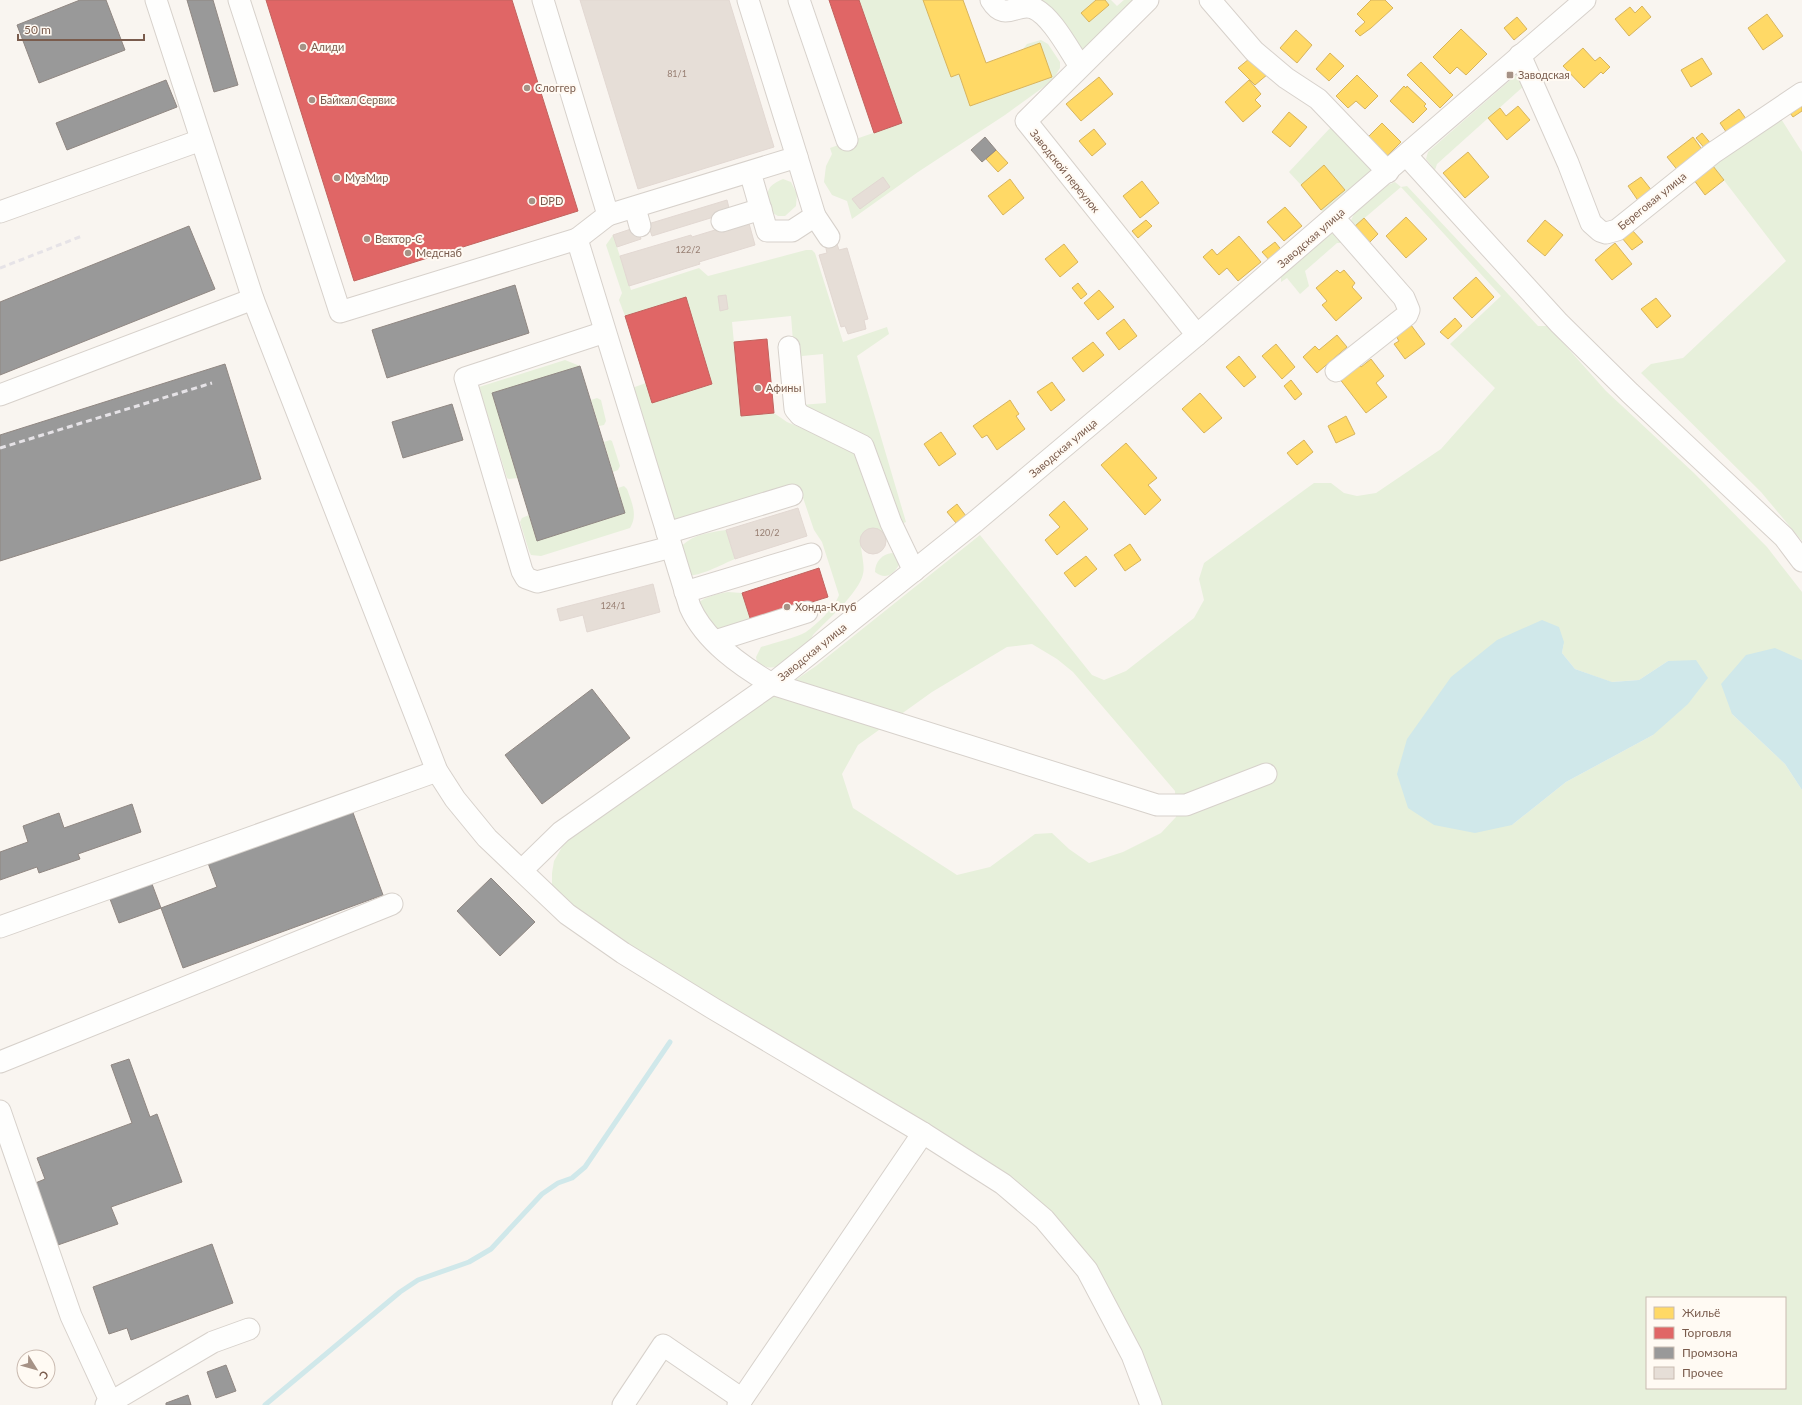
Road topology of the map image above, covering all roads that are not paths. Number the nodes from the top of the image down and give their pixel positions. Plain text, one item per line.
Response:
1 (156, 0) edge
2 (239, 0) edge
3 (542, 0) edge
4 (748, 0) edge
5 (799, 0) edge
6 (991, 0) edge
7 (1148, 0) edge
8 (1210, 0) edge
9 (1585, 0) edge
10 (1520, 55) junction
11 (1080, 66) junction
12 (1802, 93) edge
13 (201, 140) junction
14 (847, 140) dead end
15 (1407, 156) junction
16 (797, 157) junction
17 (750, 172) junction
18 (1388, 172) junction
19 (761, 209) junction
20 (0, 212) edge
21 (608, 215) junction
22 (815, 216) junction
23 (1334, 218) junction
24 (722, 221) dead end
25 (830, 236) dead end
26 (576, 239) junction
27 (253, 299) junction
28 (605, 332) junction
29 (1197, 335) junction
30 (790, 347) dead end
31 (1336, 371) dead end
32 (0, 395) edge
33 (792, 494) dead end
34 (669, 540) junction
35 (811, 554) dead end
36 (1802, 560) edge
37 (914, 571) junction
38 (686, 592) junction
39 (807, 612) dead end
40 (715, 641) junction
41 (772, 684) junction
42 (437, 771) junction
43 (1266, 774) dead end
44 (522, 870) junction
45 (392, 904) dead end
46 (0, 927) edge
47 (0, 1062) edge
48 (0, 1111) edge
49 (922, 1133) junction
50 (249, 1329) dead end
51 (740, 1402) edge
52 (110, 1405) edge
53 (623, 1405) edge
54 (1151, 1405) edge

1 - 13 street
2 - 26 street
3 - 21 street
4 - 16 street
5 - 14 street
6 - 11 street
7 - 11 street, Заводской переулок
8 - 18 street
9 - 10 street, Заводская улица
10 - 12 street, Береговая улица
10 - 15 street, Заводская улица
11 - 29 street, Заводской переулок
13 - 20 street
13 - 27 street
15 - 18 street, Заводская улица
15 - 36 street
16 - 17 street
16 - 22 street
17 - 19 street
17 - 21 street
18 - 23 street, Заводская улица
19 - 22 street
19 - 24 street
21 - 26 street
22 - 25 street
23 - 29 street, Заводская улица
23 - 31 street
26 - 28 street
27 - 32 street
27 - 42 street
28 - 34 street
28 - 34 street
29 - 37 street, Заводская улица
30 - 37 street
33 - 34 street
34 - 38 street
35 - 38 street
37 - 41 street, Заводская улица
38 - 40 street
39 - 40 street
40 - 41 street
41 - 43 street
41 - 44 street, Заводская улица
42 - 44 street
42 - 46 street
44 - 49 street
45 - 47 street
48 - 52 street
49 - 51 street
49 - 54 street
50 - 52 street
51 - 53 street

